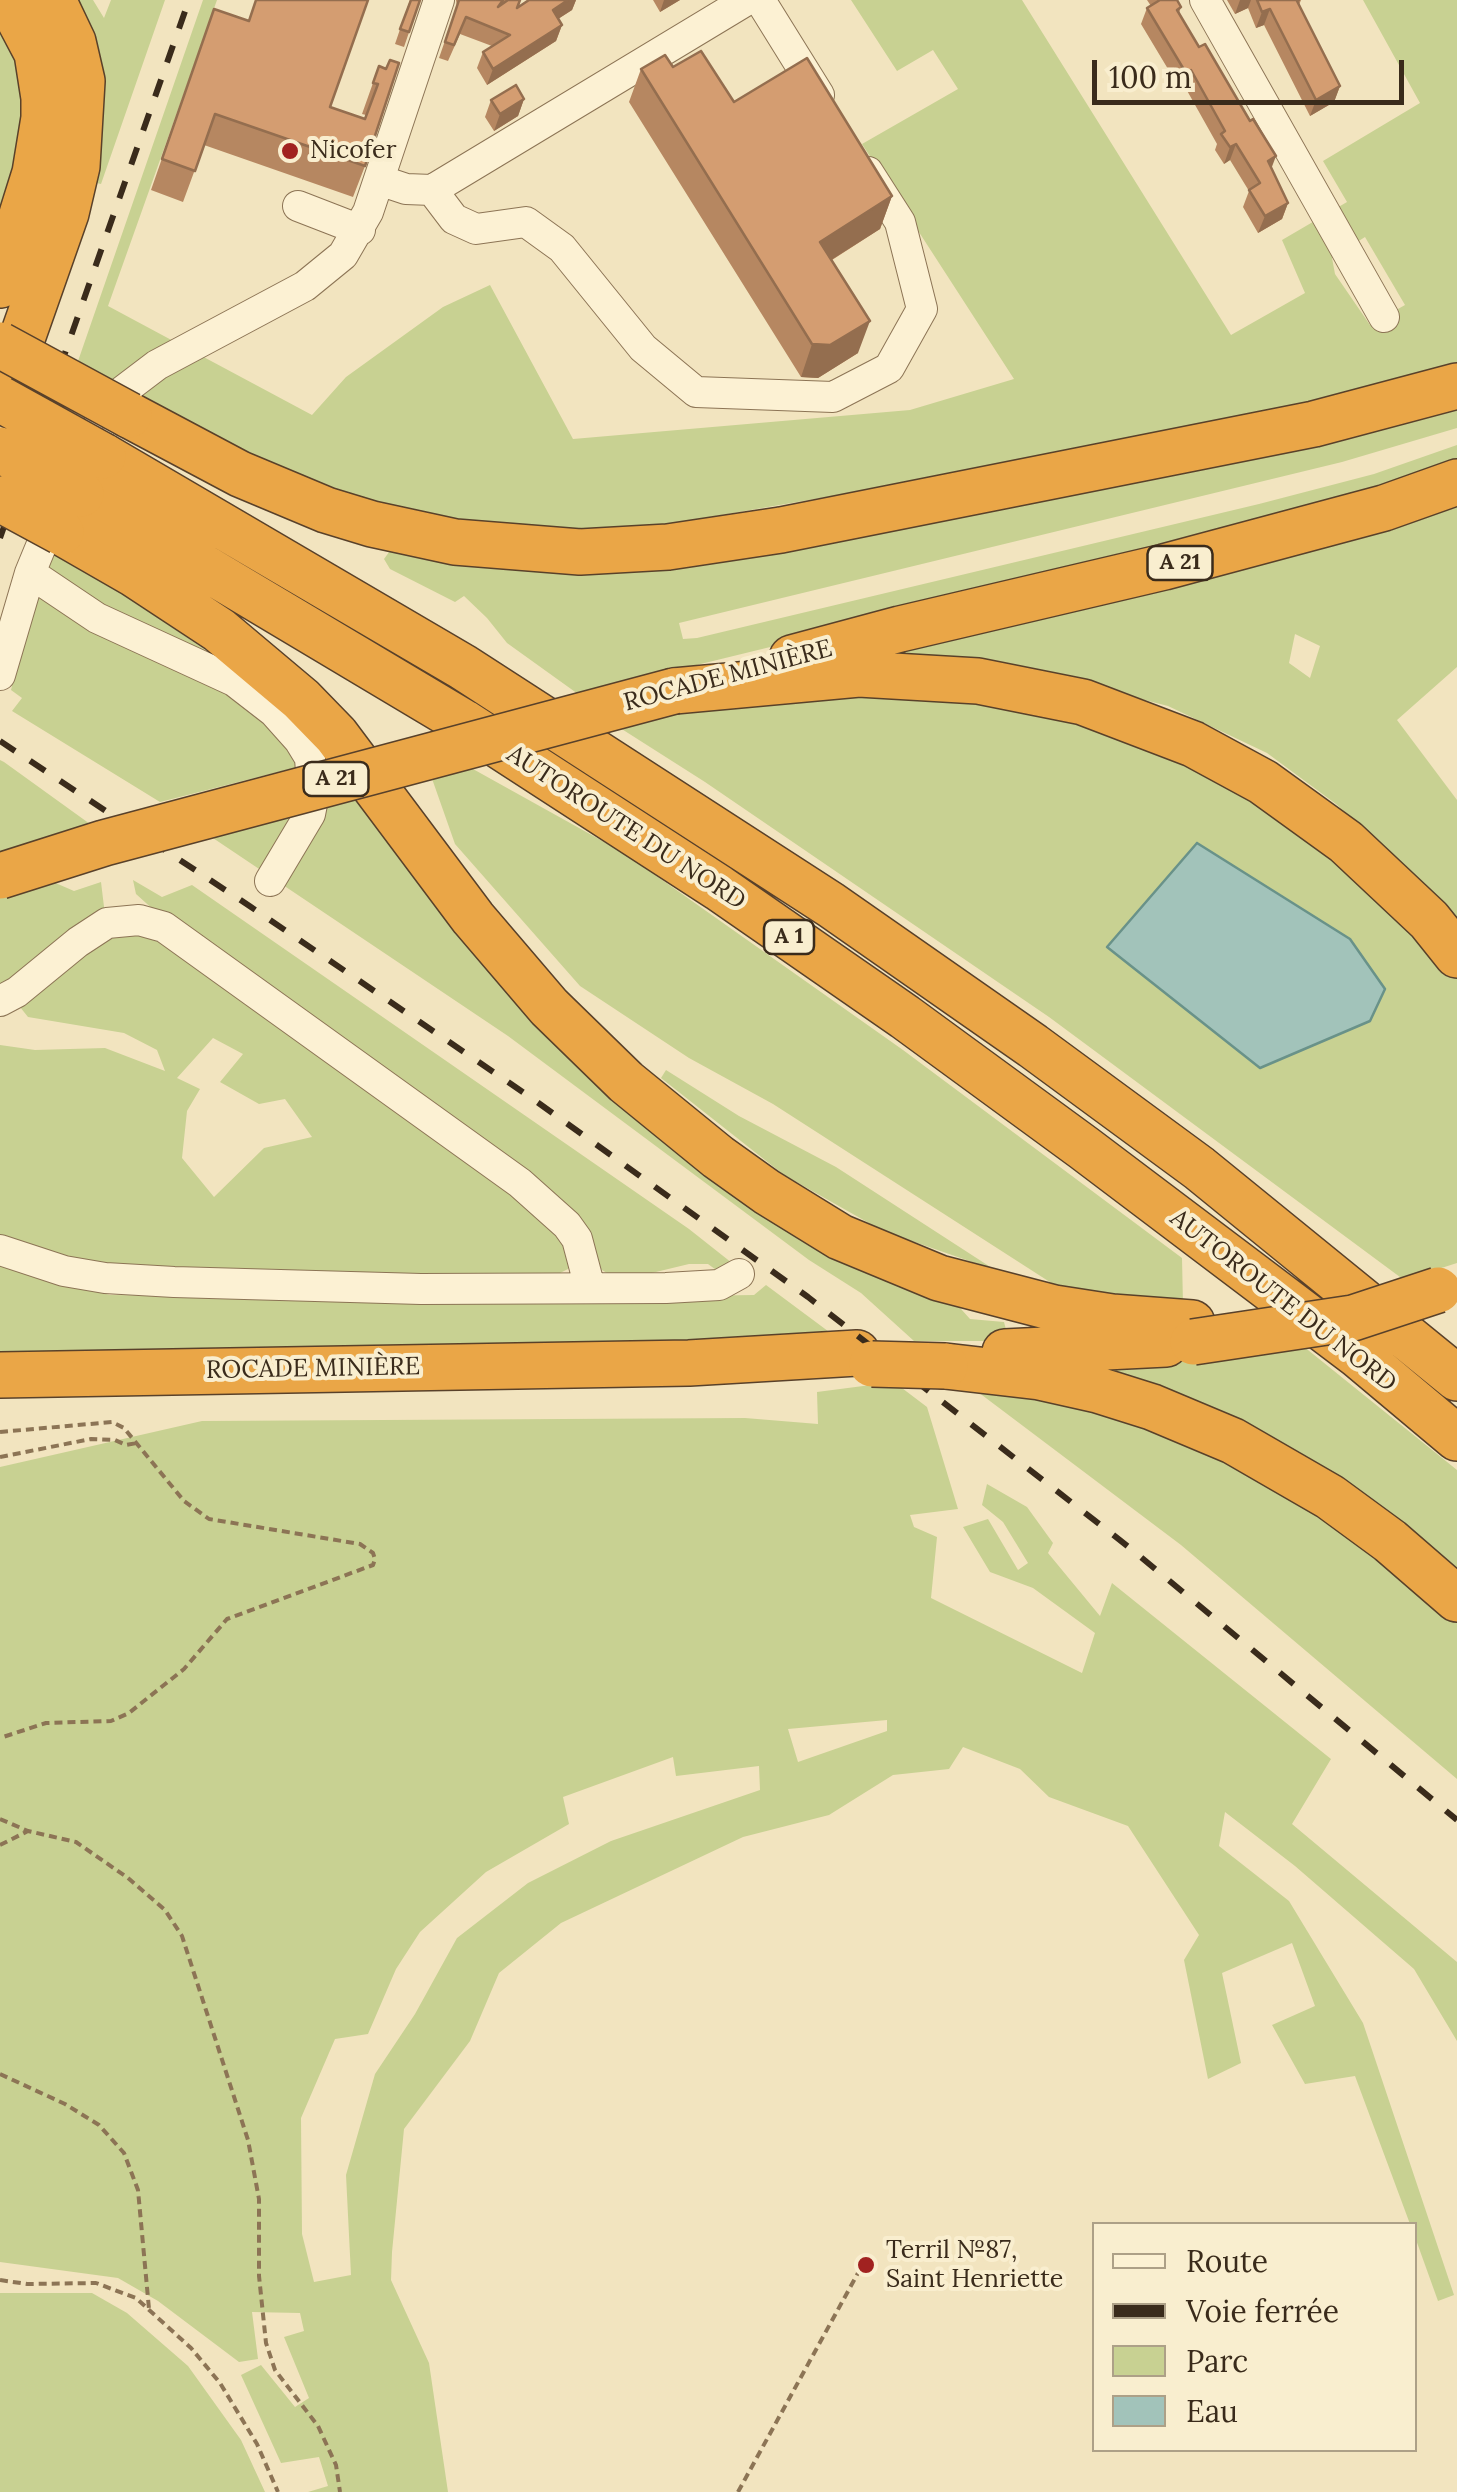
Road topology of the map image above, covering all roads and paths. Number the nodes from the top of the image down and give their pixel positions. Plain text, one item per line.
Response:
1 (9, 0) edge
2 (53, 0) edge
3 (439, 0) edge
4 (748, 0) edge
5 (760, 0) edge
6 (1204, 0) edge
7 (379, 180) junction
8 (432, 190) junction
9 (298, 206) dead end
10 (360, 230) junction
11 (0, 285) edge
12 (1384, 318) dead end
13 (0, 345) edge
14 (1457, 386) edge
15 (130, 399) junction
16 (0, 400) edge
17 (0, 450) edge
18 (1457, 482) edge
19 (0, 499) edge
20 (71, 513) junction
21 (30, 573) junction
22 (0, 675) edge
23 (674, 691) junction
24 (0, 876) edge
25 (270, 881) dead end
26 (1457, 955) edge
27 (0, 1001) edge
28 (0, 1250) edge
29 (739, 1274) dead end
30 (1448, 1287) edge
31 (590, 1288) junction
32 (1362, 1298) junction
33 (1193, 1333) junction
34 (1457, 1352) edge
35 (937, 1359) junction
36 (0, 1375) edge
37 (1457, 1378) edge
38 (0, 1432) edge
39 (1457, 1438) edge
40 (137, 1442) junction
41 (0, 1457) edge
42 (1457, 1600) edge
43 (0, 1738) edge
44 (0, 1819) edge
45 (28, 1831) junction
46 (0, 1845) edge
47 (0, 2074) edge
48 (858, 2273) dead end
49 (0, 2280) edge
50 (149, 2310) junction
51 (278, 2492) edge
52 (340, 2492) edge
53 (738, 2492) edge

1 - 11 highway
2 - 16 highway
3 - 7 street
4 - 8 street
5 - 8 street
6 - 12 street
7 - 8 street
7 - 10 street
9 - 10 street
10 - 15 street
13 - 15 highway, bridge
14 - 15 highway
15 - 21 street
16 - 32 highway, AUTOROUTE DU NORD / A 1, bridge
17 - 20 highway, AUTOROUTE DU NORD / A 1, bridge
18 - 23 highway, ROCADE MINIÈRE / A 21
19 - 20 highway, bridge
20 - 33 highway
20 - 39 highway, AUTOROUTE DU NORD / A 1
21 - 22 street
21 - 25 street
23 - 24 highway, ROCADE MINIÈRE / A 21, bridge
23 - 26 highway
27 - 31 street
28 - 31 street
29 - 31 street
30 - 33 highway, ROCADE MINIÈRE, bridge
32 - 34 highway
32 - 37 highway, AUTOROUTE DU NORD / A 1
33 - 35 highway, ROCADE MINIÈRE
35 - 36 highway, ROCADE MINIÈRE
35 - 42 highway
38 - 40 path
40 - 41 path
40 - 43 path
44 - 45 path
45 - 46 path
45 - 52 path
47 - 50 path
48 - 53 path
49 - 50 path
50 - 51 path

